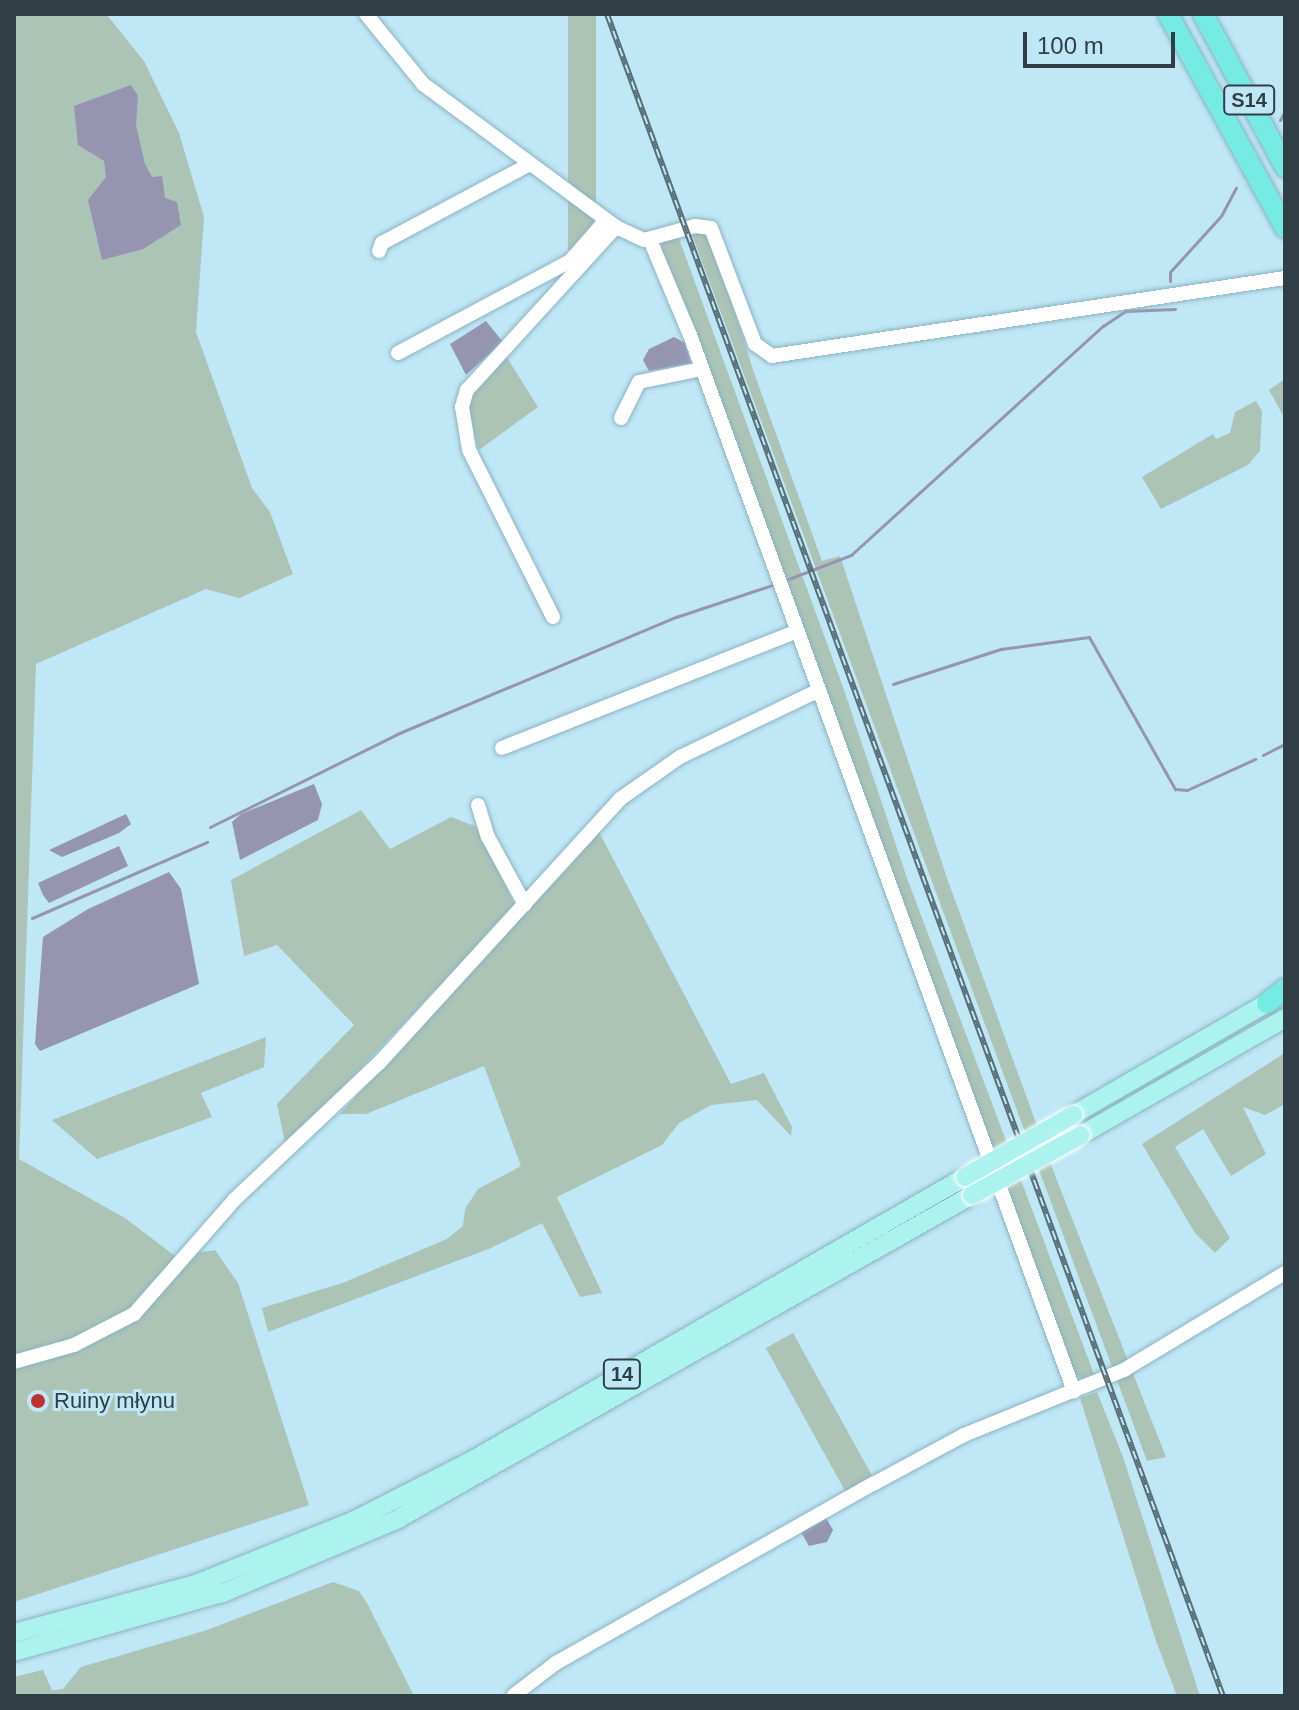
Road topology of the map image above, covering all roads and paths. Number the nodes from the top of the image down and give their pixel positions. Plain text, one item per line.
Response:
1 (366, 14) edge
2 (1168, 14) edge
3 (1203, 14) edge
4 (530, 164) junction
5 (1285, 167) edge
6 (611, 223) junction
7 (1285, 228) edge
8 (650, 240) junction
9 (379, 251) dead end
10 (1285, 278) edge
11 (398, 353) dead end
12 (701, 369) junction
13 (621, 418) dead end
14 (553, 617) dead end
15 (795, 632) junction
16 (817, 691) junction
17 (502, 748) dead end
18 (478, 805) dead end
19 (525, 905) junction
20 (1279, 995) edge
21 (1285, 1018) edge
22 (1285, 1273) edge
23 (14, 1362) edge
24 (1074, 1391) junction
25 (14, 1633) edge
26 (14, 1652) edge
27 (514, 1696) edge

1 - 4 street
2 - 7 highway, S14
3 - 5 highway, S14
4 - 6 street
4 - 9 street
6 - 8 street
6 - 11 street
6 - 14 street
8 - 10 street
8 - 12 street
12 - 13 street
12 - 15 street
15 - 16 street
15 - 17 street
16 - 19 street
16 - 24 street
18 - 19 street
19 - 23 street
20 - 25 main road, 14, bridge
21 - 26 main road, 14, bridge
22 - 24 street
24 - 27 street

